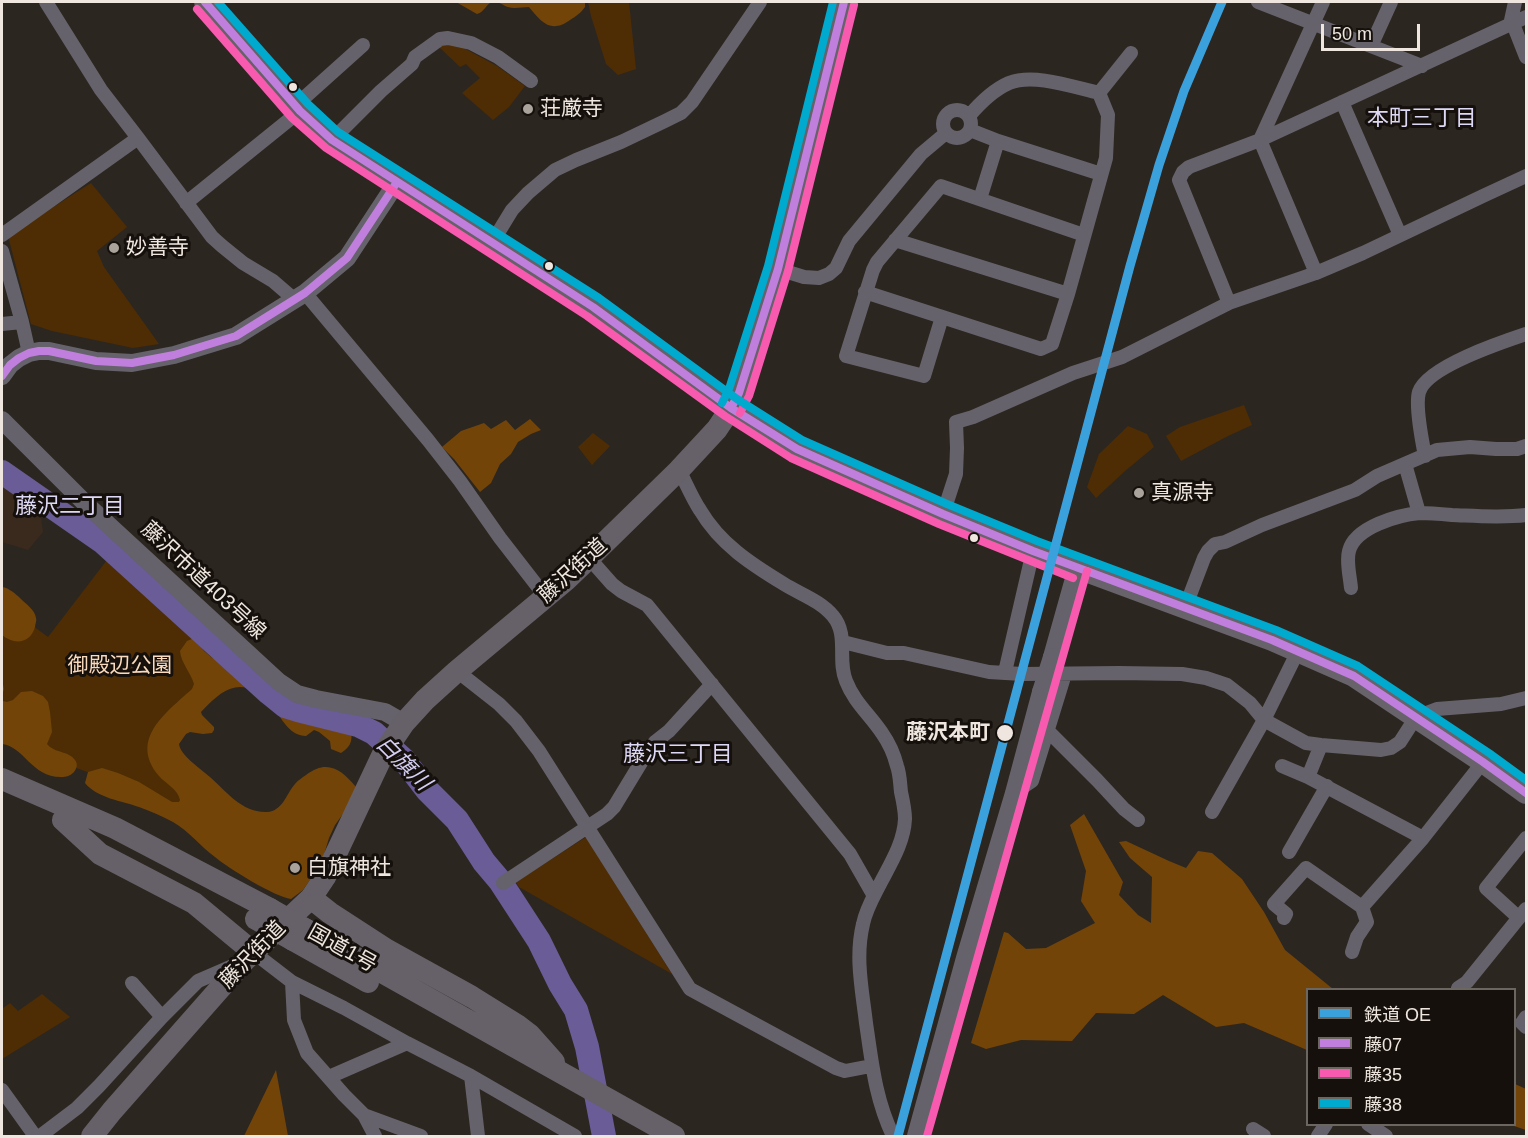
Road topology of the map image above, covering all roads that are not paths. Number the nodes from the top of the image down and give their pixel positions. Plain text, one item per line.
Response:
1 (46, 2) edge
2 (205, 2) edge
3 (760, 2) edge
4 (844, 2) edge
5 (1258, 2) edge
6 (1323, 2) edge
7 (1391, 2) edge
8 (1515, 2) edge
9 (1527, 17) edge
10 (1313, 23) junction
11 (1512, 24) junction
12 (363, 45) dead end
13 (1371, 46) junction
14 (1131, 53) dead end
15 (1527, 57) edge
16 (1422, 66) junction
17 (531, 81) dead end
18 (1099, 93) junction
19 (1342, 102) junction
20 (297, 108) junction
21 (969, 123) junction
22 (946, 133) junction
23 (138, 138) junction
24 (332, 140) junction
25 (1260, 140) junction
26 (998, 141) junction
27 (1101, 174) junction
28 (1527, 177) edge
29 (397, 182) junction
30 (980, 199) junction
31 (186, 203) junction
32 (2, 235) edge
33 (1400, 235) junction
34 (1084, 236) junction
35 (895, 240) junction
36 (493, 241) junction
37 (2, 251) edge
38 (778, 269) junction
39 (1316, 273) junction
40 (865, 292) junction
41 (1068, 294) junction
42 (300, 297) junction
43 (1229, 303) junction
44 (942, 317) junction
45 (22, 322) junction
46 (2, 324) edge
47 (1527, 333) edge
48 (29, 353) junction
49 (2, 376) edge
50 (730, 408) junction
51 (2, 420) edge
52 (1527, 446) edge
53 (1425, 456) junction
54 (1405, 464) junction
55 (679, 470) junction
56 (1419, 513) junction
57 (943, 514) junction
58 (1527, 515) edge
59 (1035, 552) junction
60 (589, 558) junction
61 (1069, 565) junction
62 (1352, 588) dead end
63 (545, 596) junction
64 (1185, 608) junction
65 (843, 642) junction
66 (1298, 651) junction
67 (457, 671) junction
68 (1005, 672) junction
69 (1065, 674) junction
70 (712, 684) junction
71 (1527, 698) edge
72 (1416, 717) junction
73 (1264, 720) junction
74 (1048, 731) junction
75 (393, 739) junction
76 (1321, 745) junction
77 (1484, 762) junction
78 (1282, 766) dead end
79 (1308, 777) junction
80 (2, 779) edge
81 (1327, 786) junction
82 (1014, 793) junction
83 (1527, 793) edge
84 (2, 795) edge
85 (1212, 812) dead end
86 (63, 820) junction
87 (1138, 820) dead end
88 (588, 827) junction
89 (1423, 838) junction
90 (1527, 838) edge
91 (1289, 852) dead end
92 (503, 883) dead end
93 (874, 896) junction
94 (311, 898) junction
95 (1362, 907) junction
96 (1523, 913) edge
97 (263, 914) junction
98 (1284, 918) dead end
99 (299, 934) junction
100 (1352, 952) dead end
101 (249, 956) junction
102 (292, 982) junction
103 (132, 983) dead end
104 (1458, 988) edge
105 (162, 1017) junction
106 (1527, 1017) edge
107 (1527, 1027) edge
108 (407, 1044) junction
109 (872, 1066) junction
110 (564, 1075) junction
111 (471, 1076) junction
112 (328, 1077) junction
113 (2, 1090) edge
114 (364, 1115) junction
115 (1370, 1126) edge
116 (36, 1137) edge
117 (40, 1137) edge
118 (92, 1137) edge
119 (375, 1137) edge
120 (421, 1137) edge
121 (478, 1137) edge
122 (574, 1137) edge
123 (644, 1137) edge
124 (674, 1137) edge
125 (893, 1137) edge
126 (916, 1137) edge
127 (1386, 1137) edge

1 - 23 street
2 - 20 highway
3 - 36 street
4 - 38 street
5 - 10 street
6 - 10 street
7 - 13 street
8 - 11 street
9 - 11 street
10 - 13 street
10 - 25 street
11 - 15 street
11 - 16 street
12 - 20 street
13 - 16 street
14 - 18 street
16 - 19 street
17 - 24 street
18 - 21 street
18 - 27 street
19 - 25 street
19 - 33 street
20 - 24 highway
20 - 31 street
21 - 22 street
21 - 22 street
21 - 26 street
22 - 38 street
23 - 31 street
23 - 32 street
24 - 29 highway
25 - 39 street
25 - 43 street
26 - 27 street
26 - 30 street
27 - 34 street
28 - 33 street
29 - 36 highway
29 - 42 street
30 - 34 street
30 - 35 street
31 - 42 street
33 - 39 street
34 - 41 street
35 - 40 street
35 - 41 street
36 - 50 highway
37 - 45 street
38 - 50 street
39 - 43 street
40 - 44 street
40 - 44 street
41 - 44 street
42 - 48 street
42 - 63 street
43 - 57 street
45 - 46 street
45 - 48 street
47 - 53 street
48 - 49 street
50 - 55 highway, 藤沢街道
50 - 57 main road
51 - 75 street, 藤沢市道403号線
52 - 53 street
53 - 54 street
54 - 56 street
54 - 64 street
55 - 60 highway, 藤沢街道
55 - 65 street
56 - 58 street
56 - 62 street
57 - 59 main road
59 - 61 main road
59 - 68 street
60 - 63 highway, 藤沢街道
60 - 70 street
61 - 64 main road
61 - 82 street, bridge
63 - 67 highway, 藤沢街道
64 - 66 main road
65 - 68 street
65 - 93 street
66 - 72 main road
66 - 73 street
67 - 75 highway, 藤沢街道
67 - 88 street
68 - 69 street
69 - 73 street
69 - 74 street
70 - 88 street
70 - 93 street
71 - 72 street
72 - 76 street
72 - 77 main road
73 - 76 street
73 - 85 street
74 - 82 street
74 - 87 street
75 - 94 highway, 藤沢街道
76 - 79 street
77 - 83 main road
77 - 89 street
78 - 79 street
79 - 81 street
80 - 97 highway, 国道1号
81 - 89 street
81 - 91 street
82 - 126 street
84 - 86 highway, 国道1号
86 - 97 highway, 国道1号
86 - 101 highway
88 - 92 street
88 - 109 street
89 - 95 street
90 - 96 street
93 - 109 street
94 - 101 highway, 藤沢街道
94 - 110 highway
95 - 98 street
95 - 100 street
96 - 104 street
97 - 99 highway, 国道1号, bridge
99 - 110 highway, 国道1号
99 - 123 highway, 国道1号
101 - 102 street
101 - 105 street
101 - 118 highway, 藤沢街道
102 - 108 street
102 - 112 street
103 - 105 street
105 - 117 street
106 - 107 street
108 - 111 street
108 - 112 street
109 - 125 street
110 - 124 highway, 国道1号
111 - 121 street
111 - 122 street
112 - 114 street
113 - 116 street
114 - 119 street
114 - 120 street
115 - 127 street

